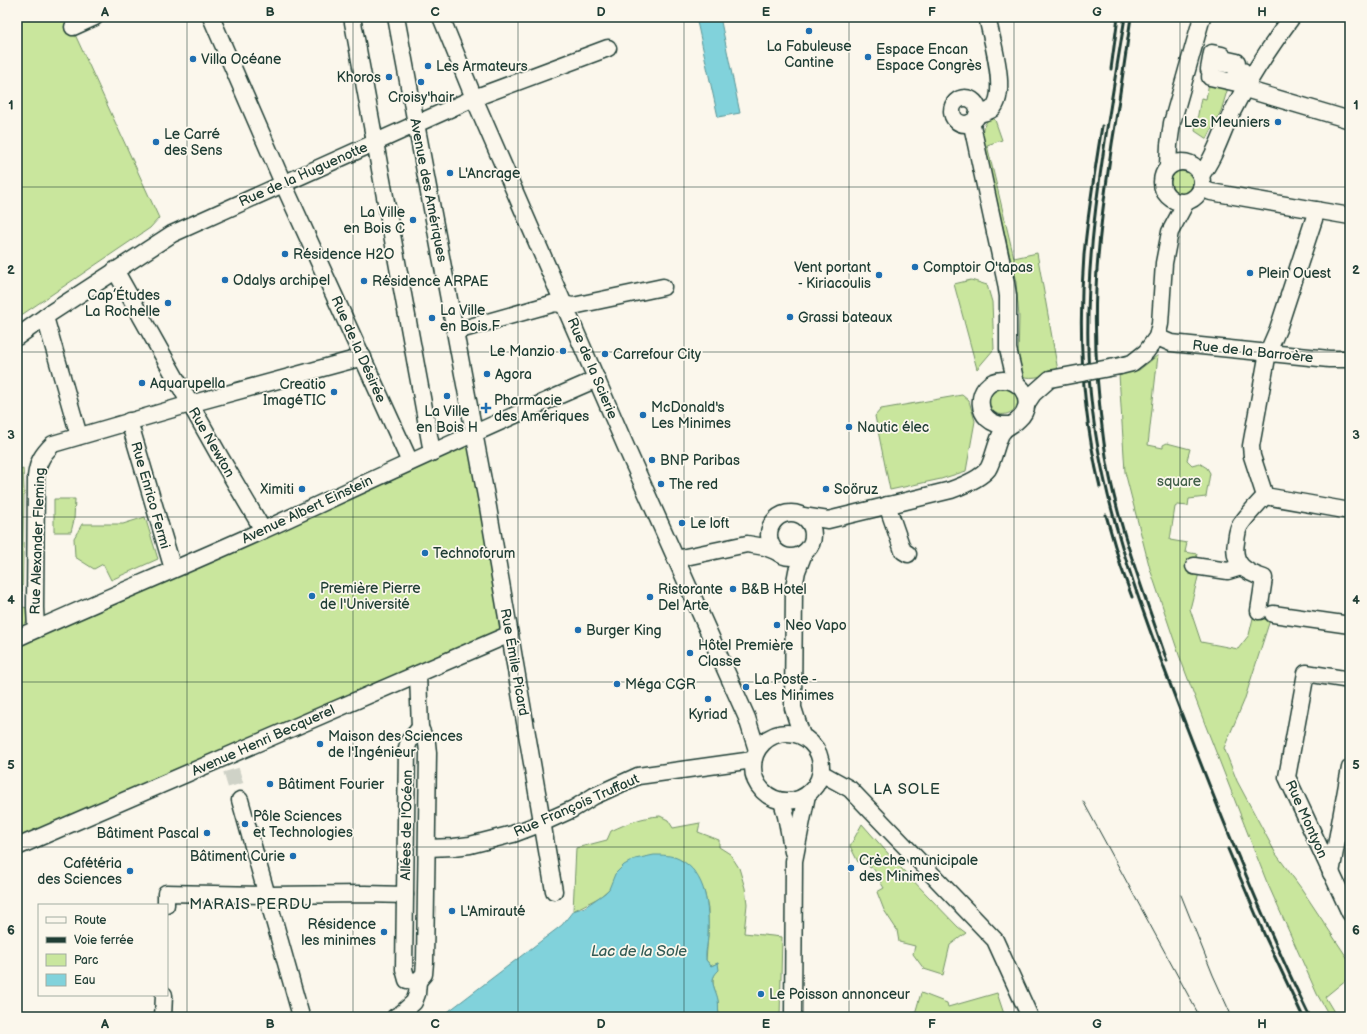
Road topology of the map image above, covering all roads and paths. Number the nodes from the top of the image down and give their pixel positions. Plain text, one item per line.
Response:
1 (95, 17) edge
2 (211, 17) edge
3 (352, 17) edge
4 (396, 17) edge
5 (441, 17) edge
6 (986, 17) edge
7 (1202, 17) edge
8 (1292, 17) edge
9 (73, 27) dead end
10 (608, 48) dead end
11 (1245, 89) junction
12 (474, 98) junction
13 (1349, 116) edge
14 (416, 124) junction
15 (375, 143) junction
16 (1189, 171) junction
17 (283, 183) junction
18 (1167, 196) junction
19 (1186, 202) junction
20 (1317, 210) junction
21 (1350, 216) edge
22 (1170, 232) junction
23 (116, 270) junction
24 (663, 287) dead end
25 (565, 304) junction
26 (45, 317) junction
27 (456, 331) junction
28 (17, 336) edge
29 (1157, 337) junction
30 (1008, 349) junction
31 (1268, 352) junction
32 (362, 357) junction
33 (1350, 359) edge
34 (597, 379) junction
35 (1050, 379) junction
36 (995, 381) junction
37 (1018, 384) junction
38 (1027, 403) junction
39 (190, 404) junction
40 (988, 419) junction
41 (129, 421) junction
42 (1008, 425) junction
43 (474, 433) junction
44 (79, 436) junction
45 (432, 452) junction
46 (410, 462) junction
47 (974, 480) junction
48 (1265, 496) junction
49 (887, 506) junction
50 (1350, 511) edge
51 (803, 516) junction
52 (846, 516) junction
53 (770, 526) junction
54 (263, 530) junction
55 (747, 544) junction
56 (808, 548) junction
57 (780, 553) junction
58 (908, 554) dead end
59 (676, 559) junction
60 (1194, 566) dead end
61 (1241, 567) junction
62 (173, 569) junction
63 (794, 586) junction
64 (1350, 625) edge
65 (36, 629) junction
66 (510, 634) junction
67 (17, 638) edge
68 (418, 674) junction
69 (1350, 680) edge
70 (793, 708) junction
71 (747, 718) junction
72 (420, 728) junction
73 (775, 735) junction
74 (802, 736) junction
75 (755, 755) junction
76 (726, 765) junction
77 (1350, 768) edge
78 (754, 777) junction
79 (815, 784) junction
80 (240, 800) tunnel mouth
81 (782, 801) junction
82 (542, 823) junction
83 (17, 848) edge
84 (427, 848) junction
85 (1328, 850) junction
86 (794, 861) junction
87 (554, 891) dead end
88 (267, 895) junction
89 (404, 895) junction
90 (166, 904) edge
91 (1350, 913) edge
92 (414, 981) junction
93 (164, 996) edge
94 (400, 1013) edge
95 (301, 1016) edge
96 (163, 1017) edge
97 (793, 1017) edge
98 (1030, 1017) edge

1 - 9 street
2 - 17 street, Rue de la Désirée
3 - 15 street
4 - 14 street, Avenue des Amériques
5 - 12 street, Rue de la Scierie
6 - 30 street
7 - 16 street
8 - 11 street
10 - 12 street, Rue de la Huguenotte
11 - 13 street
11 - 16 street
12 - 14 street, Rue de la Huguenotte
12 - 25 street, Rue de la Scierie
14 - 15 street, Rue de la Huguenotte
14 - 27 street, Avenue des Amériques
15 - 17 street, Rue de la Huguenotte
15 - 45 street
16 - 18 street
16 - 19 street
16 - 20 street
17 - 23 street, Rue de la Huguenotte
17 - 32 street, Rue de la Désirée
18 - 19 street
18 - 22 street
19 - 22 street
20 - 21 street
20 - 31 street
22 - 29 street
23 - 26 street, Rue de la Huguenotte
23 - 39 street, Rue Newton
24 - 25 street
25 - 27 street
25 - 34 street, Rue de la Scierie
26 - 28 street, Rue de la Huguenotte
26 - 44 street
27 - 43 street, Avenue des Amériques
29 - 31 street, Rue de la Barroère
29 - 35 street, bridge
30 - 36 street
30 - 37 street
31 - 33 street, Rue de la Barroère
31 - 48 street
32 - 39 street, Rue Alexander Fleming
32 - 46 street, Rue de la Désirée
34 - 43 street, Avenue Albert Einstein
34 - 59 street, Rue de la Scierie
35 - 37 street
35 - 38 street
36 - 37 street
36 - 40 street
37 - 38 street
38 - 42 street
39 - 41 street, Rue Alexander Fleming
39 - 54 street, Rue Newton
40 - 42 street
40 - 47 street
41 - 44 street, Rue Alexander Fleming
41 - 62 street, Rue Enrico Fermi
42 - 47 street
43 - 45 street, Avenue Albert Einstein
43 - 66 street, Rue Émile Picard
44 - 65 street, Rue Alexander Fleming
45 - 46 street, Avenue Albert Einstein
46 - 54 street, Avenue Albert Einstein
47 - 49 street
48 - 50 street
48 - 61 street
49 - 52 street
49 - 58 street
51 - 52 street
51 - 53 street
51 - 56 street
52 - 56 street
53 - 55 street
53 - 57 street
54 - 62 street, Avenue Albert Einstein
55 - 57 street
55 - 59 street
56 - 57 street
56 - 63 street
57 - 63 street
59 - 71 street, Rue de la Scierie
60 - 61 street
61 - 64 street
62 - 65 street, Avenue Albert Einstein
63 - 70 street
65 - 67 street, Avenue Albert Einstein
66 - 68 street, Avenue Henri Becquerel
66 - 82 street, Rue Émile Picard
68 - 72 street
68 - 83 street, Avenue Henri Becquerel
69 - 85 street, Rue Montyon
70 - 73 street
70 - 74 street
71 - 73 street, Rue de la Scierie
71 - 75 street, Rue de la Scierie
72 - 84 street, Allées de l'Océan
72 - 89 street, Allées de l'Océan
73 - 74 street
73 - 75 street
74 - 79 street
75 - 76 street, Rue François Truffaut
75 - 78 street
76 - 78 street, Rue François Truffaut
76 - 82 street, Rue François Truffaut
77 - 85 street
78 - 81 street
79 - 81 street
79 - 86 street
79 - 98 street
80 - 88 street
81 - 86 street
82 - 84 street, Rue François Truffaut
82 - 87 street, Rue Émile Picard
84 - 92 street, Allées de l'Océan
85 - 91 street, Rue Montyon
86 - 97 street
88 - 89 street
88 - 90 street
88 - 95 street
89 - 92 street, Allées de l'Océan
92 - 94 street
93 - 96 street

